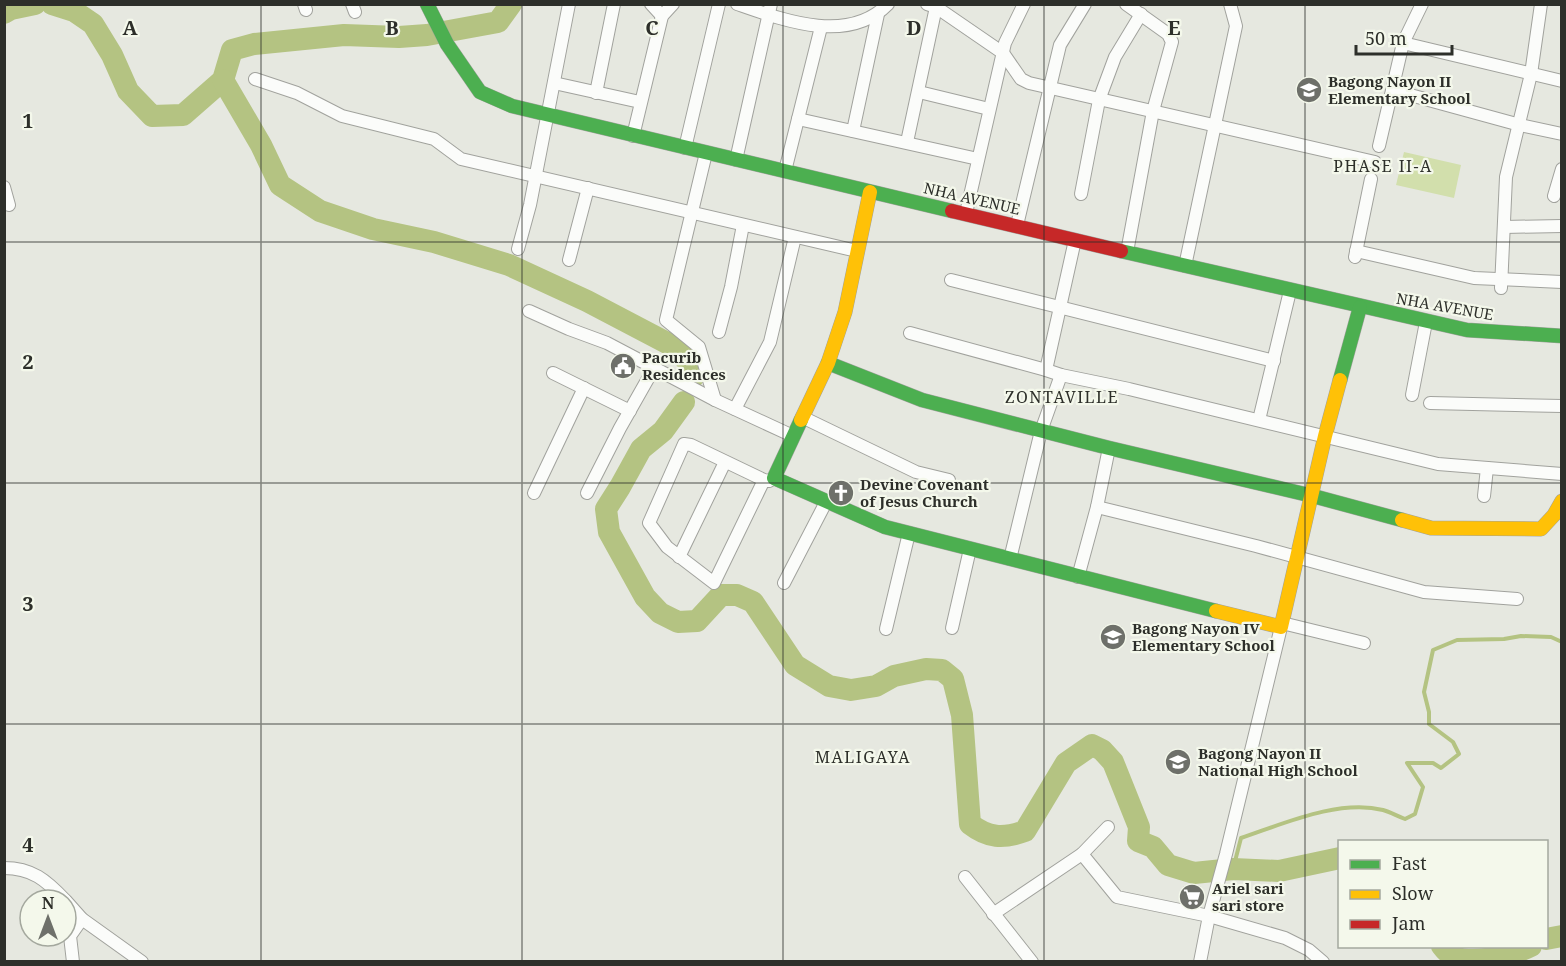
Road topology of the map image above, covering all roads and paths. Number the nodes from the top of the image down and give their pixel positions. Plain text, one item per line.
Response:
1 (569, 4) edge
2 (614, 4) edge
3 (651, 4) edge
4 (673, 4) edge
5 (719, 4) edge
6 (737, 4) edge
7 (888, 4) edge
8 (1024, 4) edge
9 (1085, 4) edge
10 (1126, 4) edge
11 (1230, 4) edge
12 (1422, 4) edge
13 (1541, 4) edge
14 (931, 6) edge
15 (429, 8) edge
16 (770, 10) edge
17 (878, 14) junction
18 (1141, 14) junction
19 (662, 16) junction
20 (821, 27) junction
21 (1403, 43) junction
22 (1002, 54) junction
23 (1532, 74) junction
24 (255, 79) dead end
25 (1562, 81) edge
26 (554, 83) junction
27 (1051, 88) junction
28 (1392, 90) junction
29 (919, 92) junction
30 (596, 93) junction
31 (1100, 100) junction
32 (640, 102) junction
33 (989, 109) junction
34 (1153, 111) junction
35 (548, 115) junction
36 (798, 119) junction
37 (1216, 124) junction
38 (1520, 125) junction
39 (853, 131) junction
40 (1562, 134) edge
41 (633, 136) junction
42 (907, 142) junction
43 (1379, 146) dead end
44 (685, 148) junction
45 (706, 153) junction
46 (978, 159) junction
47 (736, 160) junction
48 (1375, 162) dead end
49 (1562, 169) edge
50 (785, 171) junction
51 (535, 176) junction
52 (1371, 179) dead end
53 (4, 187) edge
54 (588, 188) junction
55 (870, 192) junction
56 (1081, 194) dead end
57 (1554, 196) dead end
58 (9, 205) dead end
59 (692, 212) junction
60 (966, 213) junction
61 (743, 225) junction
62 (1017, 225) junction
63 (1562, 226) edge
64 (1504, 227) junction
65 (795, 237) junction
66 (1075, 240) junction
67 (518, 249) dead end
68 (857, 251) junction
69 (1127, 252) junction
70 (570, 260) dead end
71 (1185, 266) junction
72 (951, 280) dead end
73 (1562, 282) edge
74 (1502, 284) junction
75 (1290, 291) junction
76 (1360, 307) junction
77 (1059, 308) junction
78 (529, 311) dead end
79 (1426, 322) junction
80 (719, 332) dead end
81 (910, 333) dead end
82 (1562, 336) edge
83 (1274, 361) junction
84 (828, 363) junction
85 (654, 368) junction
86 (1046, 369) junction
87 (553, 373) dead end
88 (1061, 375) junction
89 (585, 388) junction
90 (1412, 395) dead end
91 (714, 400) junction
92 (1430, 403) dead end
93 (1562, 406) edge
94 (735, 409) junction
95 (630, 411) junction
96 (802, 417) junction
97 (1259, 420) junction
98 (1041, 431) junction
99 (793, 436) junction
100 (1325, 436) junction
101 (1109, 448) junction
102 (725, 462) junction
103 (1487, 468) junction
104 (1562, 474) edge
105 (769, 479) junction
106 (949, 480) dead end
107 (534, 493) dead end
108 (587, 493) dead end
109 (1313, 496) junction
110 (1484, 496) dead end
111 (1562, 501) edge
112 (826, 502) junction
113 (1097, 507) junction
114 (909, 533) junction
115 (970, 549) junction
116 (679, 557) junction
117 (1010, 559) junction
118 (1297, 559) junction
119 (1078, 577) junction
120 (784, 583) dead end
121 (1518, 599) dead end
122 (1282, 625) junction
123 (952, 628) dead end
124 (886, 629) dead end
125 (1364, 643) dead end
126 (1108, 827) dead end
127 (1082, 854) junction
128 (4, 868) edge
129 (965, 877) dead end
130 (53, 888) edge
131 (993, 914) junction
132 (78, 915) edge
133 (1209, 916) junction
134 (82, 919) junction
135 (73, 962) edge
136 (142, 962) edge
137 (1032, 962) edge
138 (1200, 962) edge
139 (1323, 962) edge

1 - 26 street
2 - 30 street
3 - 19 street
4 - 19 street
5 - 44 street
6 - 16 street
7 - 17 street
8 - 22 street
9 - 27 street
10 - 18 street
11 - 37 street
12 - 21 street
13 - 23 street
14 - 22 street
14 - 29 street
15 - 35 street, NHA AVENUE
16 - 20 street
16 - 47 street
17 - 20 street
17 - 39 street
18 - 31 street
18 - 34 street
19 - 32 street
20 - 36 street
21 - 23 street
21 - 28 street
22 - 27 street
22 - 33 street
23 - 25 street
23 - 38 street
24 - 51 street
26 - 30 street
26 - 35 street
27 - 31 street
27 - 62 street
28 - 38 street
28 - 43 street
29 - 33 street
29 - 42 street
30 - 32 street
31 - 34 street
31 - 56 street
32 - 41 street
33 - 46 street
34 - 37 street
34 - 69 street
35 - 41 street, NHA AVENUE
35 - 51 street
36 - 39 street
36 - 50 street
37 - 48 street
37 - 71 street
38 - 40 street
38 - 64 street
39 - 42 street
41 - 44 street, NHA AVENUE
42 - 46 street
44 - 45 street, NHA AVENUE
45 - 47 street, NHA AVENUE
45 - 59 street
46 - 60 street
47 - 50 street, NHA AVENUE
49 - 57 street
50 - 55 street, NHA AVENUE
51 - 54 street
51 - 67 street
52 - 74 street
53 - 58 street
54 - 59 street
54 - 70 street
55 - 60 street, NHA AVENUE
55 - 68 street
59 - 61 street
59 - 91 street
60 - 62 street, NHA AVENUE
61 - 65 street
61 - 80 street
62 - 66 street, NHA AVENUE
63 - 64 street
64 - 74 street
65 - 68 street
65 - 94 street
66 - 69 street, NHA AVENUE
66 - 77 street
68 - 84 street
69 - 71 street, NHA AVENUE
71 - 75 street, NHA AVENUE
72 - 77 street
73 - 74 street
75 - 76 street, NHA AVENUE
75 - 83 street
76 - 79 street, NHA AVENUE
76 - 100 street
77 - 83 street
77 - 86 street
78 - 85 street
79 - 82 street, NHA AVENUE
79 - 90 street
81 - 86 street
83 - 97 street
84 - 96 street
84 - 98 street
85 - 91 street
85 - 95 street
86 - 88 street
87 - 89 street
88 - 97 street
88 - 98 street
89 - 95 street
89 - 107 street
91 - 94 street
92 - 93 street
94 - 99 street
95 - 108 street
96 - 99 street
96 - 106 street
97 - 100 street
98 - 101 street
98 - 117 street
99 - 105 street
100 - 103 street
100 - 109 street
101 - 109 street
101 - 113 street
102 - 105 street
102 - 116 street
102 - 116 street
103 - 104 street
103 - 110 street
105 - 112 street
105 - 116 street
109 - 111 street
109 - 118 street
112 - 114 street
112 - 120 street
113 - 118 street
113 - 119 street
114 - 115 street
114 - 124 street
115 - 117 street
115 - 123 street
117 - 119 street
118 - 121 street
118 - 122 street
119 - 122 street
122 - 125 street
122 - 133 street
126 - 127 street
127 - 131 street
127 - 133 street
128 - 130 street
129 - 131 street
131 - 137 street
132 - 134 street
133 - 138 street
133 - 139 street
134 - 135 street
134 - 136 street

